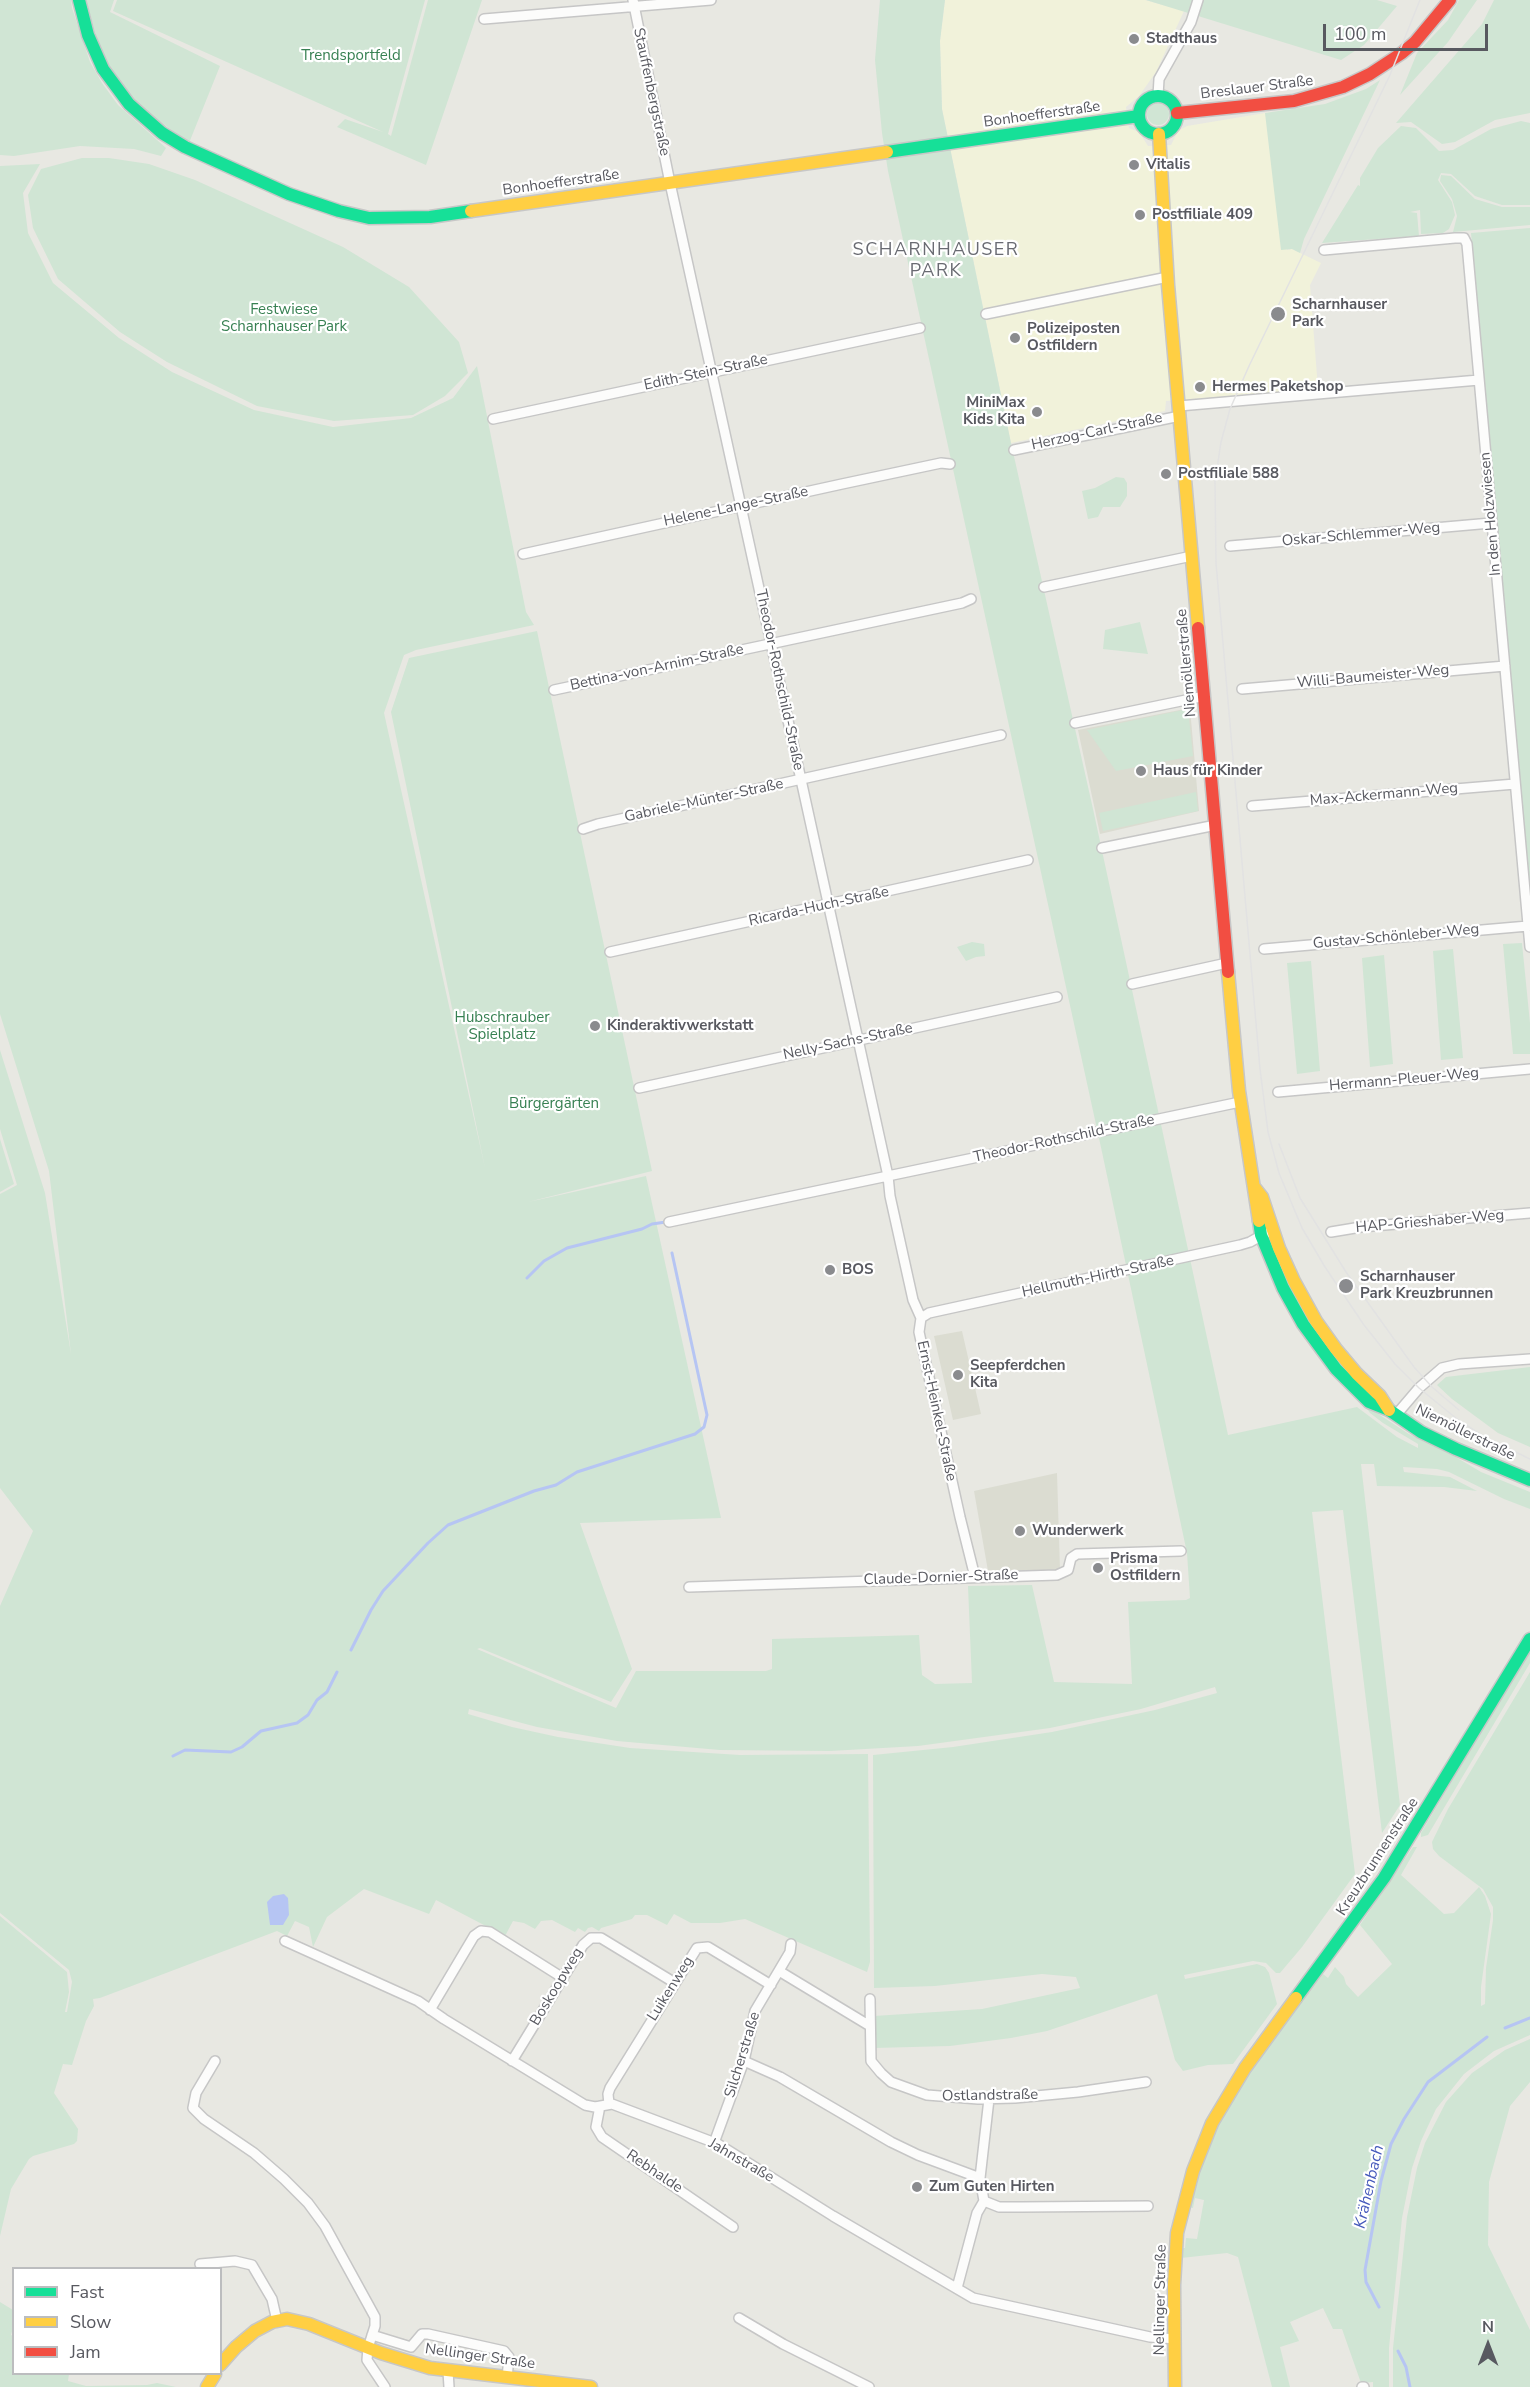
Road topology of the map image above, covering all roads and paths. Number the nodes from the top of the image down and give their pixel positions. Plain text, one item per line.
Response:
1 (79, 0) edge
2 (711, 0) edge
3 (1198, 0) edge
4 (1450, 0) edge
5 (633, 3) edge
6 (484, 19) dead end
7 (1158, 96) junction
8 (1177, 113) junction
9 (1139, 116) junction
10 (1159, 134) junction
11 (670, 183) junction
12 (1324, 250) dead end
13 (1168, 277) junction
14 (986, 314) dead end
15 (920, 328) dead end
16 (711, 371) junction
17 (1479, 380) junction
18 (1180, 411) junction
19 (493, 419) dead end
20 (1014, 450) dead end
21 (950, 464) dead end
22 (740, 507) junction
23 (1491, 523) junction
24 (1230, 546) dead end
25 (523, 554) dead end
26 (1192, 556) junction
27 (1044, 587) dead end
28 (971, 599) dead end
29 (771, 644) junction
30 (1505, 666) junction
31 (1242, 689) dead end
32 (554, 690) dead end
33 (1205, 696) junction
34 (1076, 723) dead end
35 (1001, 735) dead end
36 (801, 780) junction
37 (1515, 784) junction
38 (1252, 806) dead end
39 (1216, 825) junction
40 (583, 829) dead end
41 (1102, 848) dead end
42 (1028, 860) dead end
43 (828, 905) junction
44 (1528, 926) junction
45 (1530, 947) edge
46 (1264, 949) dead end
47 (610, 952) dead end
48 (1227, 963) junction
49 (1132, 984) dead end
50 (1056, 997) dead end
51 (858, 1040) junction
52 (1530, 1069) edge
53 (639, 1088) dead end
54 (1278, 1092) dead end
55 (1240, 1102) junction
56 (888, 1176) junction
57 (1255, 1188) junction
58 (1530, 1213) edge
59 (669, 1222) dead end
60 (1274, 1230) junction
61 (1331, 1233) dead end
62 (1261, 1235) junction
63 (921, 1318) junction
64 (1530, 1359) edge
65 (1393, 1413) junction
66 (1530, 1480) edge
67 (1181, 1551) dead end
68 (975, 1577) junction
69 (689, 1587) dead end
70 (1530, 1639) edge
71 (285, 1941) dead end
72 (791, 1944) dead end
73 (779, 1971) junction
74 (563, 1978) junction
75 (675, 1983) junction
76 (771, 1985) junction
77 (870, 1999) dead end
78 (430, 2010) junction
79 (870, 2026) junction
80 (215, 2061) dead end
81 (512, 2061) junction
82 (744, 2061) junction
83 (1146, 2082) dead end
84 (1236, 2082) joint
85 (989, 2099) junction
86 (605, 2105) junction
87 (714, 2143) junction
88 (980, 2178) junction
89 (984, 2201) junction
90 (1148, 2206) dead end
91 (733, 2227) dead end
92 (200, 2265) dead end
93 (957, 2288) junction
94 (739, 2318) dead end
95 (277, 2321) junction
96 (372, 2335) junction
97 (1175, 2339) junction
98 (368, 2348) junction
99 (222, 2363) edge
100 (448, 2371) junction
101 (507, 2378) junction
102 (385, 2387) edge
103 (448, 2387) edge
104 (591, 2387) edge
105 (869, 2387) edge
106 (1175, 2387) edge

1 - 11 main road, Bonhoefferstraße
2 - 5 street
3 - 7 street
4 - 8 main road, Breslauer Straße
5 - 6 street
5 - 11 street, Stauffenbergstraße
7 - 8 main road
7 - 9 main road
8 - 10 main road
9 - 10 main road
9 - 11 main road, Bonhoefferstraße
10 - 13 main road, Niemöllerstraße
11 - 16 street, Theodor-Rothschild-Straße
12 - 17 street, In den Holzwiesen
13 - 14 street
13 - 18 main road, Niemöllerstraße
15 - 16 street, Edith-Stein-Straße
16 - 19 street, Edith-Stein-Straße
16 - 22 street, Theodor-Rothschild-Straße
17 - 18 street
17 - 23 street, In den Holzwiesen
18 - 20 street, Herzog-Carl-Straße
18 - 26 main road, Niemöllerstraße
21 - 22 street, Helene-Lange-Straße
22 - 25 street, Helene-Lange-Straße
22 - 29 street, Theodor-Rothschild-Straße
23 - 24 street, Oskar-Schlemmer-Weg
23 - 30 street, In den Holzwiesen
26 - 27 street
26 - 33 main road, Niemöllerstraße
28 - 29 street, Bettina-von-Arnim-Straße
29 - 32 street, Bettina-von-Arnim-Straße
29 - 36 street, Theodor-Rothschild-Straße
30 - 31 street, Willi-Baumeister-Weg
30 - 37 street, In den Holzwiesen
33 - 34 street
33 - 39 main road, Niemöllerstraße
35 - 36 street, Gabriele-Münter-Straße
36 - 40 street, Gabriele-Münter-Straße
36 - 43 street, Theodor-Rothschild-Straße
37 - 38 street, Max-Ackermann-Weg
37 - 44 street, In den Holzwiesen
39 - 41 street
39 - 48 main road, Niemöllerstraße
42 - 43 street, Ricarda-Huch-Straße
43 - 47 street, Ricarda-Huch-Straße
43 - 51 street, Theodor-Rothschild-Straße
44 - 45 street, In den Holzwiesen
44 - 46 street, Gustav-Schönleber-Weg
48 - 49 street
48 - 55 main road, Niemöllerstraße
50 - 51 street, Nelly-Sachs-Straße
51 - 53 street, Nelly-Sachs-Straße
51 - 56 street, Theodor-Rothschild-Straße
52 - 54 street, Hermann-Pleuer-Weg
55 - 56 street, Theodor-Rothschild-Straße
55 - 57 main road, Niemöllerstraße
56 - 59 street, Theodor-Rothschild-Straße
56 - 63 street, Ernst-Heinkel-Straße
57 - 60 main road, Niemöllerstraße
57 - 62 main road, Niemöllerstraße
58 - 61 street, HAP-Grieshaber-Weg
60 - 62 street, Hellmuth-Hirth-Straße
60 - 65 main road, Niemöllerstraße
62 - 63 street, Hellmuth-Hirth-Straße
62 - 65 main road, Niemöllerstraße
63 - 68 street, Ernst-Heinkel-Straße
64 - 65 street
65 - 66 main road, Niemöllerstraße
67 - 68 street, Claude-Dornier-Straße
68 - 69 street, Claude-Dornier-Straße
70 - 84 main road, Kreuzbrunnenstraße
71 - 78 street, Jahnstraße
72 - 73 street, Silcherstraße
73 - 76 street, Silcherstraße
73 - 79 street
74 - 75 street, Boskoopweg
74 - 78 street
74 - 81 street, Boskoopweg
75 - 76 street, Luikenweg
75 - 86 street, Luikenweg
76 - 82 street, Silcherstraße
77 - 79 street, Ostlandstraße
78 - 81 street, Jahnstraße
79 - 85 street, Ostlandstraße
80 - 96 street
81 - 86 street, Jahnstraße
82 - 87 street, Silcherstraße
82 - 88 street
83 - 85 street, Ostlandstraße
84 - 97 main road, Nellinger Straße
85 - 88 street
86 - 87 street, Jahnstraße
86 - 91 street, Rebhalde
87 - 93 street, Jahnstraße
88 - 89 street
89 - 90 street
89 - 93 street
92 - 95 street
93 - 97 street, Jahnstraße
94 - 105 street
95 - 98 main road, Nellinger Straße
95 - 99 main road
96 - 98 street
96 - 101 street
97 - 106 main road, Nellinger Straße
98 - 100 main road, Nellinger Straße
98 - 102 street
100 - 101 main road, Nellinger Straße
100 - 103 street
101 - 104 main road, Nellinger Straße

